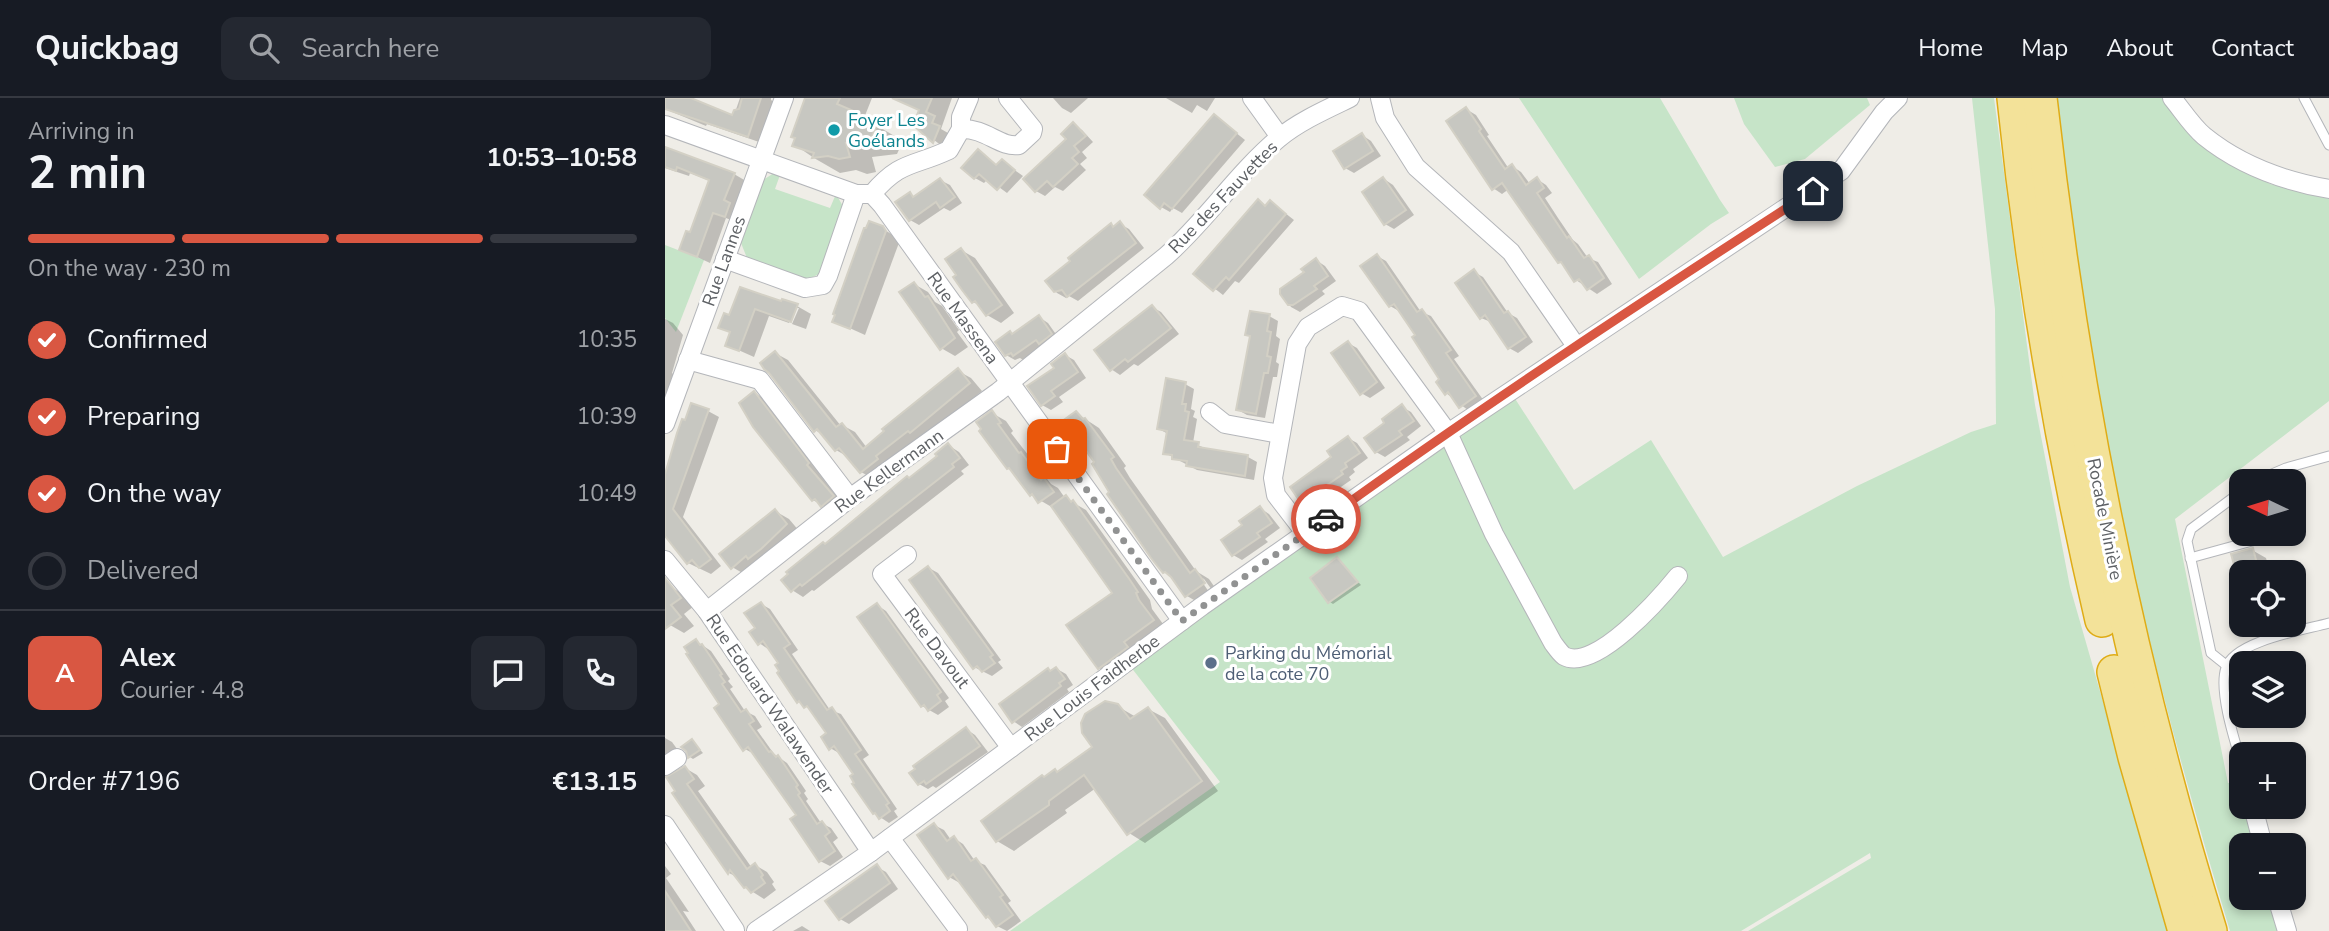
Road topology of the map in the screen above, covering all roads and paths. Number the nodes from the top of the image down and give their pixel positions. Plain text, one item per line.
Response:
1 (783, 98) edge
2 (969, 98) edge
3 (1007, 98) edge
4 (1252, 98) edge
5 (1350, 98) edge
6 (1380, 98) edge
7 (1898, 98) edge
8 (2014, 98) edge
9 (2041, 98) edge
10 (2172, 98) edge
11 (2304, 98) edge
12 (665, 125) edge
13 (961, 129) junction
14 (1280, 137) junction
15 (2329, 145) edge
16 (761, 160) junction
17 (2329, 189) edge
18 (864, 194) junction
19 (725, 259) junction
20 (1072, 332) joint
21 (1576, 346) junction
22 (688, 360) junction
23 (1009, 383) junction
24 (1210, 412) dead end
25 (665, 425) edge
26 (1448, 433) junction
27 (1280, 434) junction
28 (2329, 456) edge
29 (2284, 469) edge
30 (850, 498) junction
31 (2229, 501) edge
32 (1306, 534) junction
33 (2234, 546) edge
34 (907, 555) dead end
35 (2190, 558) junction
36 (665, 560) edge
37 (1678, 576) dead end
38 (707, 611) junction
39 (1182, 621) junction
40 (2329, 624) edge
41 (2226, 665) junction
42 (2235, 742) edge
43 (1011, 748) junction
44 (665, 825) edge
45 (890, 838) junction
46 (871, 852) junction
47 (2281, 910) edge
48 (958, 929) dead end
49 (744, 931) edge
50 (2185, 931) edge
51 (2210, 931) edge
52 (2287, 931) edge

1 - 16 street, Rue Lannes
2 - 13 street
3 - 13 street
4 - 14 street
5 - 14 street, Rue des Fauvettes
6 - 21 street
7 - 21 street, Rue Louis Faidherbe
8 - 50 highway, Rocade Minière
9 - 51 highway, Rocade Minière
10 - 17 street
11 - 15 lane
12 - 16 street
13 - 18 street
14 - 20 street, Rue des Fauvettes
16 - 18 street
16 - 19 street, Rue Lannes
18 - 19 street
18 - 23 street, Rue Massena
19 - 22 street, Rue Lannes
20 - 23 street, Rue Kellermann
21 - 26 street, Rue Louis Faidherbe
22 - 25 street, Rue Lannes
22 - 30 street
23 - 30 street, Rue Kellermann
23 - 39 street, Rue Massena
24 - 27 street
26 - 27 street
26 - 32 street, Rue Louis Faidherbe
26 - 37 street
27 - 32 street
28 - 29 lane
30 - 38 street, Rue Kellermann
31 - 35 lane
32 - 39 street, Rue Louis Faidherbe
33 - 35 lane
34 - 43 street, Rue Davout
35 - 41 lane
36 - 38 street, Rue Edouard Walawender
38 - 46 street, Rue Edouard Walawender
39 - 43 street, Rue Louis Faidherbe
40 - 41 lane
41 - 42 lane
43 - 45 street, Rue Louis Faidherbe
44 - 49 street
45 - 46 street, Rue Louis Faidherbe
45 - 48 street
46 - 49 street, Rue Louis Faidherbe
47 - 52 street

